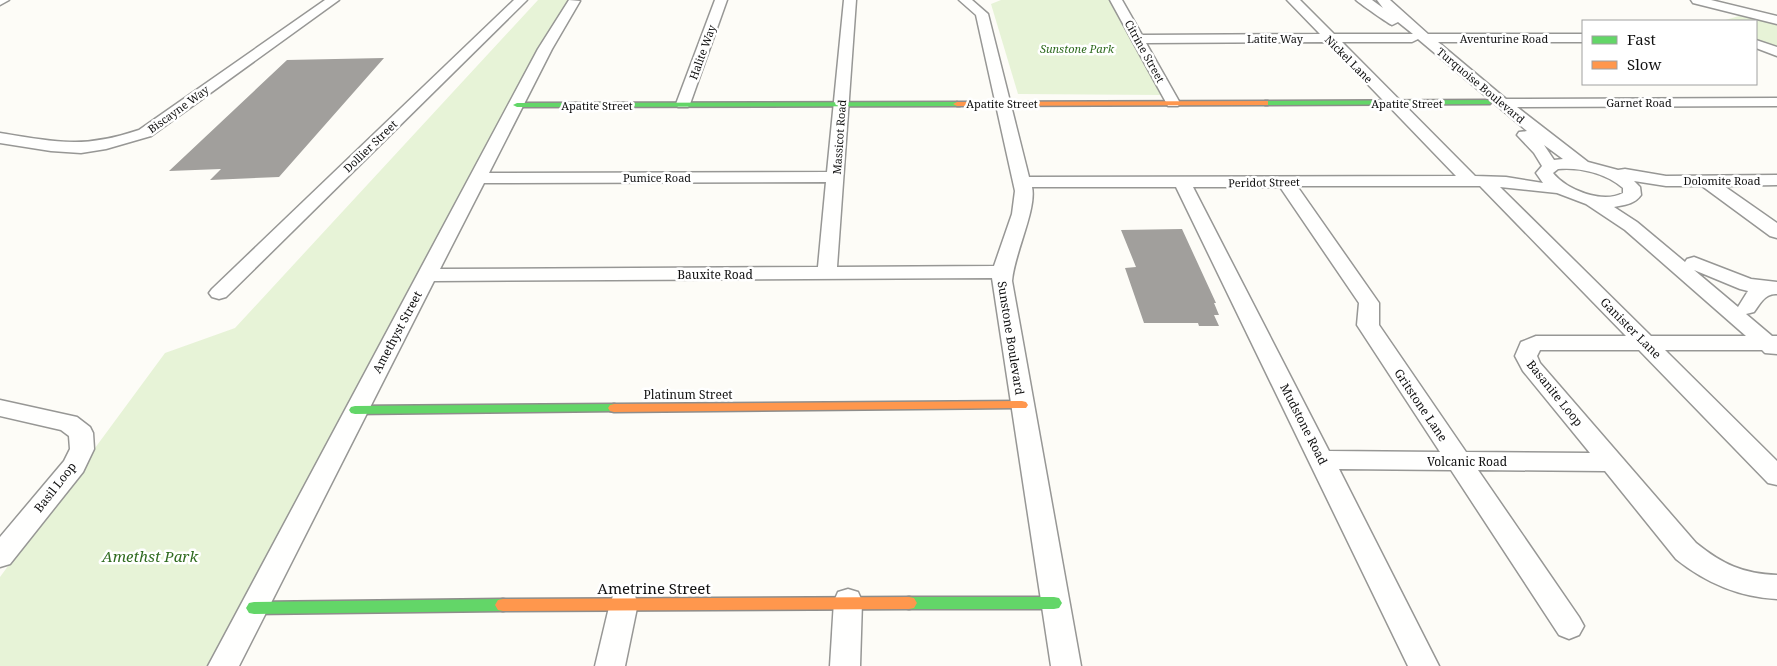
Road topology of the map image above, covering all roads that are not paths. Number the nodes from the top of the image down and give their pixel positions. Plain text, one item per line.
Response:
1 (333, 0) edge
2 (521, 0) edge
3 (575, 0) edge
4 (721, 0) edge
5 (850, 0) edge
6 (965, 0) edge
7 (1116, 0) edge
8 (1293, 0) edge
9 (1362, 0) edge
10 (1383, 0) edge
11 (1696, 0) edge
12 (1755, 0) edge
13 (981, 5) edge
14 (1735, 10) junction
15 (1718, 18) dead end
16 (1777, 20) edge
17 (1329, 38) junction
18 (1418, 38) junction
19 (1582, 38) edge
20 (1138, 39) junction
21 (1757, 44) edge
22 (1777, 52) edge
23 (1486, 102) junction
24 (1777, 102) edge
25 (1002, 103) junction
26 (1174, 103) junction
27 (1393, 103) junction
28 (1502, 103) junction
29 (683, 104) junction
30 (841, 104) junction
31 (517, 105) junction
32 (0, 138) edge
33 (1583, 166) junction
34 (1549, 169) junction
35 (1616, 176) junction
36 (836, 177) junction
37 (477, 178) junction
38 (1705, 180) junction
39 (1777, 180) edge
40 (1477, 181) junction
41 (1666, 181) junction
42 (1022, 182) junction
43 (1285, 182) junction
44 (1506, 182) junction
45 (1184, 183) junction
46 (1558, 188) junction
47 (1630, 193) junction
48 (1592, 200) junction
49 (1777, 232) edge
50 (1694, 263) junction
51 (1002, 272) junction
52 (827, 274) junction
53 (428, 275) junction
54 (1772, 288) edge
55 (219, 292) dead end
56 (1747, 308) junction
57 (1646, 343) junction
58 (1775, 343) edge
59 (1022, 405) junction
60 (0, 408) edge
61 (355, 410) junction
62 (1322, 460) junction
63 (1458, 461) junction
64 (1612, 462) junction
65 (1777, 476) edge
66 (0, 556) edge
67 (1777, 587) edge
68 (848, 602) junction
69 (624, 603) junction
70 (1054, 603) junction
71 (254, 608) junction
72 (1569, 626) dead end
73 (223, 666) edge
74 (610, 666) edge
75 (845, 666) edge
76 (1066, 666) edge
77 (1424, 666) edge

1 - 32 street, Biscayne Way
2 - 55 street, Dollier Street
3 - 31 street, Amethyst Street
4 - 29 street, Halite Way
5 - 30 street, Massicot Road
6 - 13 street, Sunstone Boulevard
7 - 20 street, Citrine Street
8 - 17 street, Nickel Lane
9 - 18 street, Turquoise Boulevard
10 - 18 street, Turquoise Boulevard
11 - 14 street
12 - 14 street
13 - 25 street, Sunstone Boulevard
14 - 15 street
14 - 16 street
17 - 18 street, Latite Way
17 - 20 street, Latite Way
17 - 27 street, Nickel Lane
18 - 19 street, Aventurine Road
18 - 23 street, Turquoise Boulevard
18 - 28 street, Turquoise Boulevard
20 - 26 street, Citrine Street
21 - 22 street
23 - 27 street, Apatite Street
23 - 34 street, Turquoise Boulevard
24 - 28 street, Garnet Road
25 - 26 street, Apatite Street
25 - 30 street, Apatite Street
25 - 42 street, Sunstone Boulevard
26 - 27 street, Apatite Street
27 - 40 street, Nickel Lane
28 - 33 street, Turquoise Boulevard
29 - 30 street, Apatite Street
29 - 31 street, Apatite Street
30 - 36 street, Massicot Road
31 - 37 street, Amethyst Street
33 - 34 street, Peridot Street
33 - 35 street
34 - 44 street, Peridot Street
34 - 46 street, Turquoise Boulevard
35 - 41 street, Dolomite Road
35 - 47 street
36 - 37 street, Pumice Road
36 - 52 street, Massicot Road
37 - 53 street, Amethyst Street
38 - 39 street, Dolomite Road
38 - 41 street, Dolomite Road
38 - 49 street
40 - 43 street, Peridot Street
40 - 44 street, Peridot Street
40 - 57 street, Ganister Lane
41 - 47 street, Dolomite Road
42 - 45 street, Peridot Street
42 - 51 street, Sunstone Boulevard
43 - 45 street, Peridot Street
43 - 63 street, Gritstone Lane
44 - 46 street, Peridot Street
45 - 62 street, Mudstone Road
46 - 48 street
47 - 48 street, Dolomite Road
47 - 50 street
48 - 58 street
50 - 54 street
50 - 56 street
51 - 52 street, Bauxite Road
51 - 59 street, Sunstone Boulevard
52 - 53 street, Bauxite Road
53 - 61 street, Amethyst Street
54 - 56 street
56 - 58 street
57 - 58 street, Basanite Loop
57 - 64 street, Basanite Loop
57 - 65 street, Ganister Lane
59 - 61 street, Platinum Street
59 - 70 street, Sunstone Boulevard
60 - 66 street, Basil Loop
61 - 71 street, Amethyst Street
62 - 63 street, Volcanic Road
62 - 77 street, Mudstone Road
63 - 64 street, Volcanic Road
63 - 72 street, Gritstone Lane
64 - 67 street, Basanite Loop
68 - 69 street, Ametrine Street
68 - 70 street, Ametrine Street
68 - 75 street
69 - 71 street, Ametrine Street
69 - 74 street
70 - 76 street, Sunstone Boulevard
71 - 73 street, Amethyst Street

